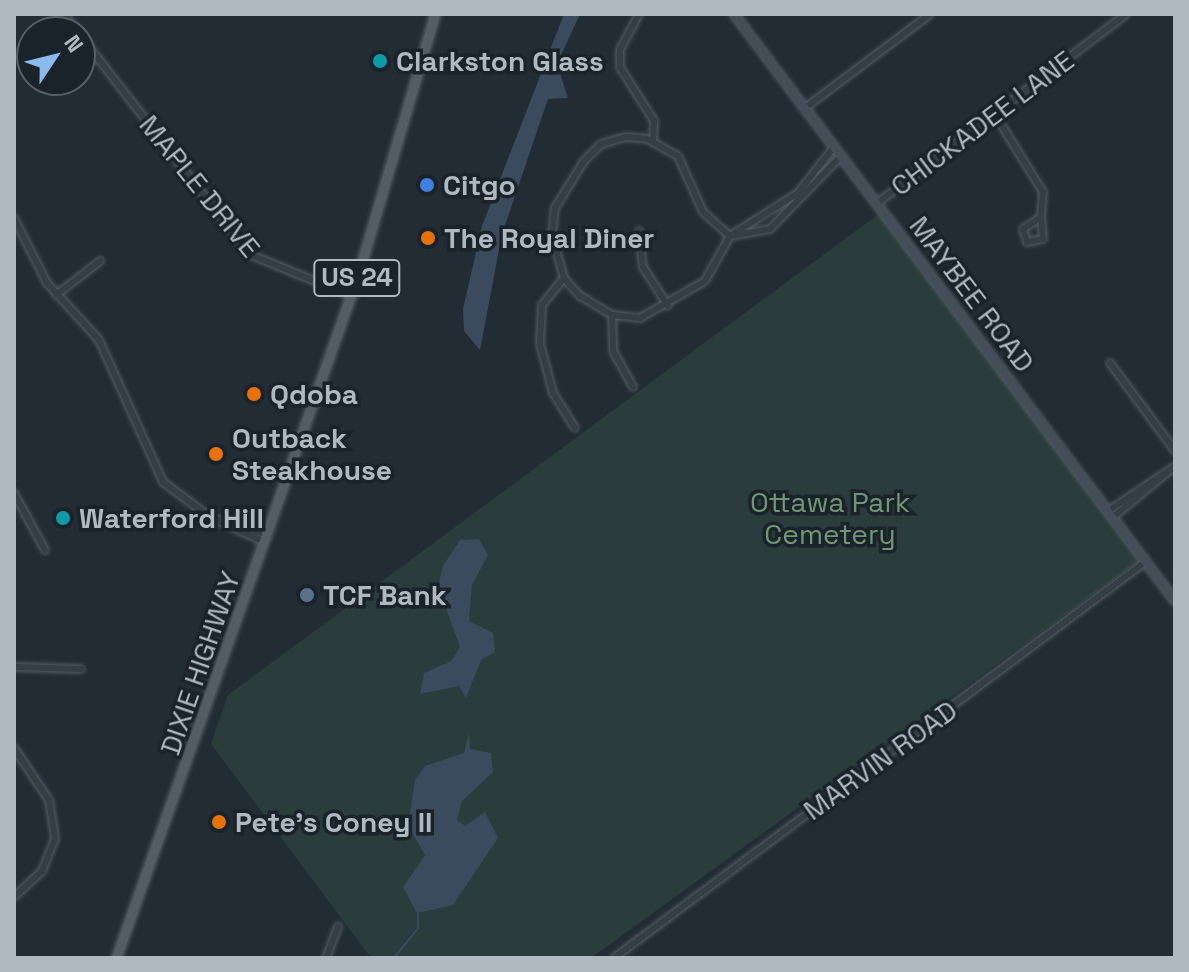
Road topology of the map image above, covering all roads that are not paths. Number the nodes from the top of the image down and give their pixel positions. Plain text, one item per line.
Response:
1 (435, 14) edge
2 (639, 14) edge
3 (734, 14) edge
4 (930, 14) edge
5 (1126, 14) edge
6 (96, 55) edge
7 (805, 108) junction
8 (994, 113) junction
9 (653, 141) junction
10 (834, 147) junction
11 (841, 156) junction
12 (808, 173) junction
13 (817, 177) junction
14 (876, 204) junction
15 (1041, 217) junction
16 (14, 218) edge
17 (764, 219) junction
18 (770, 229) junction
19 (639, 231) dead end
20 (730, 236) junction
21 (100, 261) dead end
22 (564, 278) junction
23 (56, 295) junction
24 (351, 296) junction
25 (668, 306) junction
26 (612, 315) junction
27 (1110, 363) dead end
28 (633, 387) dead end
29 (575, 428) dead end
30 (1175, 451) edge
31 (1174, 466) edge
32 (14, 493) edge
33 (1109, 515) junction
34 (267, 538) junction
35 (45, 550) dead end
36 (1145, 562) junction
37 (1175, 601) edge
38 (14, 667) edge
39 (81, 669) dead end
40 (14, 748) edge
41 (14, 897) edge
42 (338, 926) dead end
43 (116, 958) edge
44 (326, 958) edge
45 (614, 958) edge

1 - 24 main road, DIXIE HIGHWAY / US 24
2 - 9 street
3 - 7 main road, MAYBEE ROAD
4 - 7 street
5 - 8 street, CHICKADEE LANE
6 - 24 street, MAPLE DRIVE
7 - 10 main road, MAYBEE ROAD
8 - 14 street, CHICKADEE LANE
8 - 15 street
9 - 20 street
9 - 22 street
10 - 11 main road, MAYBEE ROAD
10 - 12 street
11 - 13 street
11 - 14 main road, MAYBEE ROAD
12 - 13 street
12 - 17 street
13 - 18 street
14 - 33 main road, MAYBEE ROAD
15 - 15 street
16 - 23 street
17 - 18 street
17 - 20 street
18 - 20 street
19 - 25 street
20 - 25 street
21 - 23 street
22 - 26 street
22 - 29 street
23 - 34 street
24 - 34 main road, DIXIE HIGHWAY / US 24
25 - 26 street
26 - 28 street
27 - 30 street
31 - 33 street
32 - 35 street
33 - 36 main road, MAYBEE ROAD
34 - 43 main road, DIXIE HIGHWAY / US 24
36 - 37 main road, MAYBEE ROAD
36 - 45 street, MARVIN ROAD
38 - 39 street
40 - 41 street
42 - 44 street

